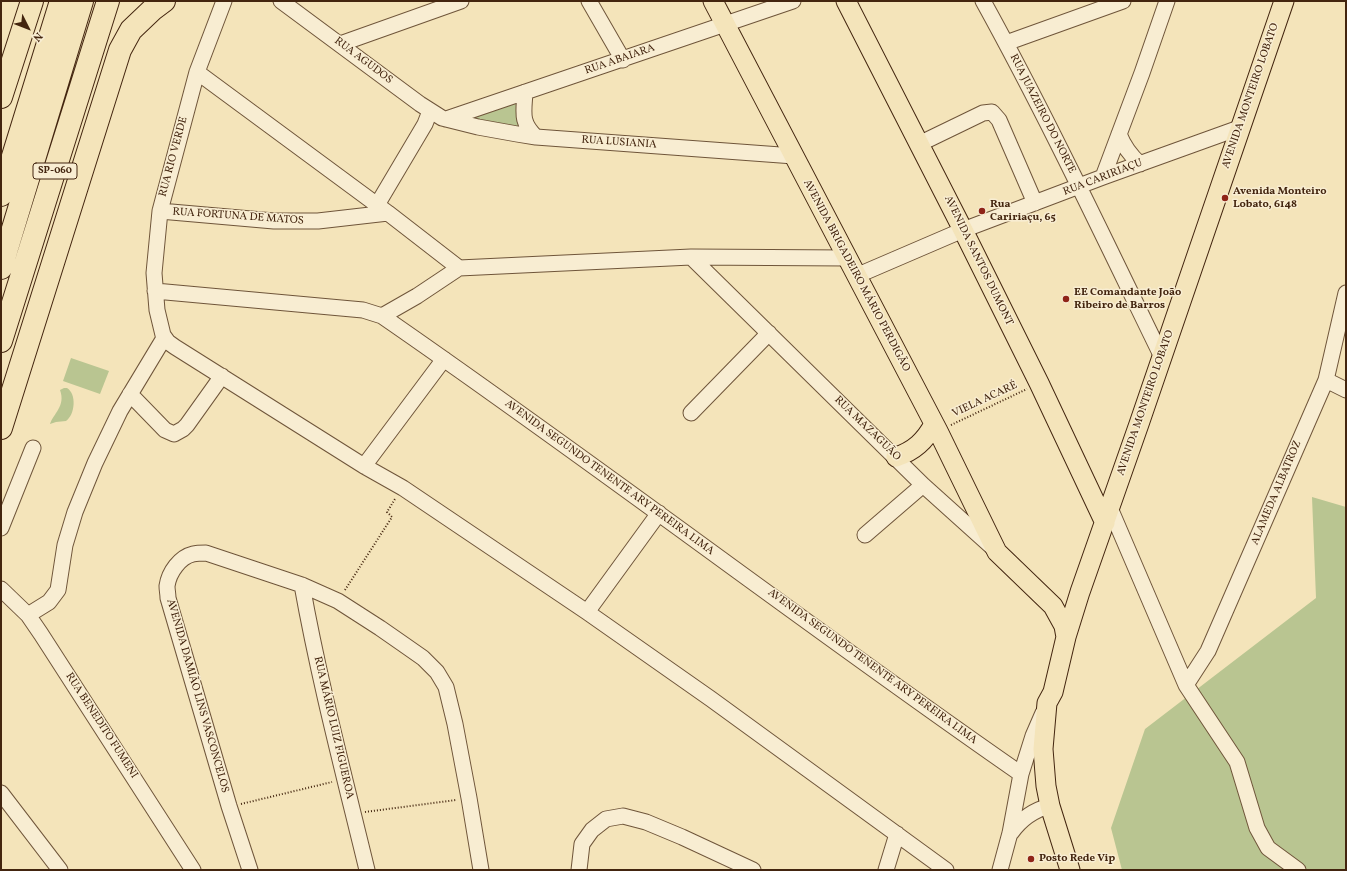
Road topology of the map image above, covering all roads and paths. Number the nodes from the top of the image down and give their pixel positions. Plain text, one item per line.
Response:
1 (32, 1) edge
2 (62, 1) edge
3 (82, 1) edge
4 (108, 1) edge
5 (164, 1) edge
6 (224, 1) edge
7 (281, 1) edge
8 (461, 1) edge
9 (589, 1) edge
10 (713, 1) edge
11 (793, 1) edge
12 (846, 1) edge
13 (983, 1) edge
14 (1122, 1) edge
15 (1284, 1) edge
16 (1161, 4) edge
17 (725, 24) junction
18 (1006, 43) junction
19 (340, 44) junction
20 (622, 60) junction
21 (197, 72) junction
22 (525, 92) junction
23 (1, 97) edge
24 (430, 111) junction
25 (446, 119) junction
26 (1239, 128) junction
27 (1119, 134) junction
28 (536, 137) junction
29 (919, 144) junction
30 (794, 156) junction
31 (1140, 164) junction
32 (1102, 177) junction
33 (1079, 187) junction
34 (1, 195) edge
35 (1035, 203) junction
36 (383, 209) junction
37 (160, 211) junction
38 (963, 230) junction
39 (691, 257) junction
40 (847, 258) junction
41 (1, 268) edge
42 (459, 268) junction
43 (856, 276) junction
44 (155, 291) junction
45 (1346, 293) edge
46 (382, 316) junction
47 (769, 333) junction
48 (164, 338) junction
49 (1, 341) edge
50 (1162, 357) junction
51 (444, 359) junction
52 (222, 376) junction
53 (1326, 380) junction
54 (1038, 383) junction
55 (1346, 390) edge
56 (130, 394) junction
57 (691, 413) dead end
58 (936, 427) junction
59 (1, 428) edge
60 (33, 448) dead end
61 (896, 457) junction
62 (364, 466) junction
63 (923, 485) junction
64 (403, 488) junction
65 (659, 513) junction
66 (1107, 515) junction
67 (1, 528) edge
68 (865, 535) dead end
69 (997, 552) junction
70 (302, 584) junction
71 (1, 589) edge
72 (1080, 592) junction
73 (1046, 598) junction
74 (338, 601) junction
75 (588, 612) junction
76 (28, 615) junction
77 (1066, 637) junction
78 (1186, 685) junction
79 (1050, 698) junction
80 (1021, 774) junction
81 (344, 779) junction
82 (1, 793) edge
83 (469, 798) junction
84 (229, 806) junction
85 (1050, 806) junction
86 (353, 814) junction
87 (897, 834) junction
88 (1010, 834) junction
89 (60, 870) edge
90 (194, 870) edge
91 (250, 870) edge
92 (367, 870) edge
93 (481, 870) edge
94 (579, 870) edge
95 (753, 870) edge
96 (886, 870) edge
97 (946, 870) edge
98 (1000, 870) edge
99 (1070, 870) edge
100 (1298, 870) edge

1 - 23 highway
2 - 34 highway
3 - 41 highway, SP-060
4 - 49 highway, SP-060
5 - 59 highway
6 - 21 street, RUA RIO VERDE
7 - 19 street, RUA AGUDOS
8 - 19 street
9 - 20 street
10 - 17 main road, AVENIDA BRIGADEIRO MÁRIO PERDIGÃO
11 - 17 street, RUA ABAIARA
12 - 29 main road, AVENIDA SANTOS DUMONT
13 - 18 street, RUA JUAZEIRO DO NORTE
14 - 18 street
15 - 26 main road, AVENIDA MONTEIRO LOBATO
16 - 27 street
17 - 20 street, RUA ABAIARA
17 - 30 main road, AVENIDA BRIGADEIRO MÁRIO PERDIGÃO
18 - 33 street, RUA JUAZEIRO DO NORTE
19 - 24 street, RUA AGUDOS
20 - 22 street, RUA ABAIARA
21 - 36 street
21 - 37 street, RUA RIO VERDE
22 - 25 street, RUA ABAIARA
22 - 28 street
24 - 25 street, RUA AGUDOS
24 - 36 street
25 - 28 street, RUA LUSIANIA
26 - 31 street, RUA CARIRIAÇU
26 - 50 main road, AVENIDA MONTEIRO LOBATO
27 - 31 street
27 - 32 street
28 - 30 street, RUA LUSIANIA
29 - 35 street
29 - 38 main road, AVENIDA SANTOS DUMONT
30 - 40 main road, AVENIDA BRIGADEIRO MÁRIO PERDIGÃO
31 - 32 street, RUA CARIRIAÇU
32 - 33 street, RUA CARIRIAÇU
33 - 35 street, RUA CARIRIAÇU
33 - 50 street, RUA JUAZEIRO DO NORTE
35 - 38 street, RUA CARIRIAÇU
36 - 37 street, RUA FORTUNA DE MATOS
36 - 42 street
37 - 44 street, RUA RIO VERDE
38 - 43 street, RUA CARIRIAÇU
38 - 54 main road, AVENIDA SANTOS DUMONT
39 - 40 street
39 - 42 street
39 - 47 street, RUA MAZAGUÃO
40 - 43 main road, AVENIDA BRIGADEIRO MÁRIO PERDIGÃO
42 - 46 street
43 - 58 main road, AVENIDA BRIGADEIRO MÁRIO PERDIGÃO
44 - 46 street, AVENIDA SEGUNDO TENENTE ARY PEREIRA LIMA
44 - 48 street, RUA RIO VERDE
45 - 53 street, ALAMEDA ALBATROZ
46 - 51 street, AVENIDA SEGUNDO TENENTE ARY PEREIRA LIMA
47 - 57 street
47 - 61 street, RUA MAZAGUÃO
48 - 52 street
48 - 56 street
50 - 66 main road, AVENIDA MONTEIRO LOBATO
51 - 62 street
51 - 65 street, AVENIDA SEGUNDO TENENTE ARY PEREIRA LIMA
52 - 56 street
52 - 62 street
53 - 55 street
53 - 78 street, ALAMEDA ALBATROZ
54 - 58 path, VIELA ACARÉ
54 - 66 main road, AVENIDA SANTOS DUMONT
56 - 76 street
58 - 61 main road
58 - 69 main road, AVENIDA BRIGADEIRO MÁRIO PERDIGÃO
60 - 67 street
61 - 63 street, RUA MAZAGUÃO
62 - 64 street
63 - 68 street
63 - 69 street, RUA MAZAGUÃO
64 - 74 path
64 - 75 street
65 - 75 street
65 - 80 street, AVENIDA SEGUNDO TENENTE ARY PEREIRA LIMA
66 - 72 main road, AVENIDA MONTEIRO LOBATO
66 - 78 street
69 - 73 main road, RUA MAZAGUÃO
70 - 74 street, AVENIDA DAMIÃO LINS VASCONCELOS
70 - 81 street, RUA MÁRIO LUIZ FIGUEROA
70 - 84 street, AVENIDA DAMIÃO LINS VASCONCELOS
71 - 76 street, RUA BENEDITO FUMENI
72 - 73 main road
72 - 77 main road, AVENIDA MONTEIRO LOBATO
73 - 77 main road, RUA MAZAGUÃO
74 - 83 street, AVENIDA DAMIÃO LINS VASCONCELOS
75 - 87 street
76 - 90 street, RUA BENEDITO FUMENI
77 - 79 main road, AVENIDA MONTEIRO LOBATO
78 - 100 street
79 - 80 street
79 - 85 main road, AVENIDA MONTEIRO LOBATO
80 - 88 street
81 - 84 path
81 - 86 street, RUA MÁRIO LUIZ FIGUEROA
82 - 89 street
83 - 86 path
83 - 93 street, AVENIDA DAMIÃO LINS VASCONCELOS
84 - 91 street, AVENIDA DAMIÃO LINS VASCONCELOS
85 - 88 street
85 - 99 main road, AVENIDA MONTEIRO LOBATO
86 - 92 street, RUA MÁRIO LUIZ FIGUEROA
87 - 96 street
87 - 97 street
88 - 98 street
94 - 95 street

